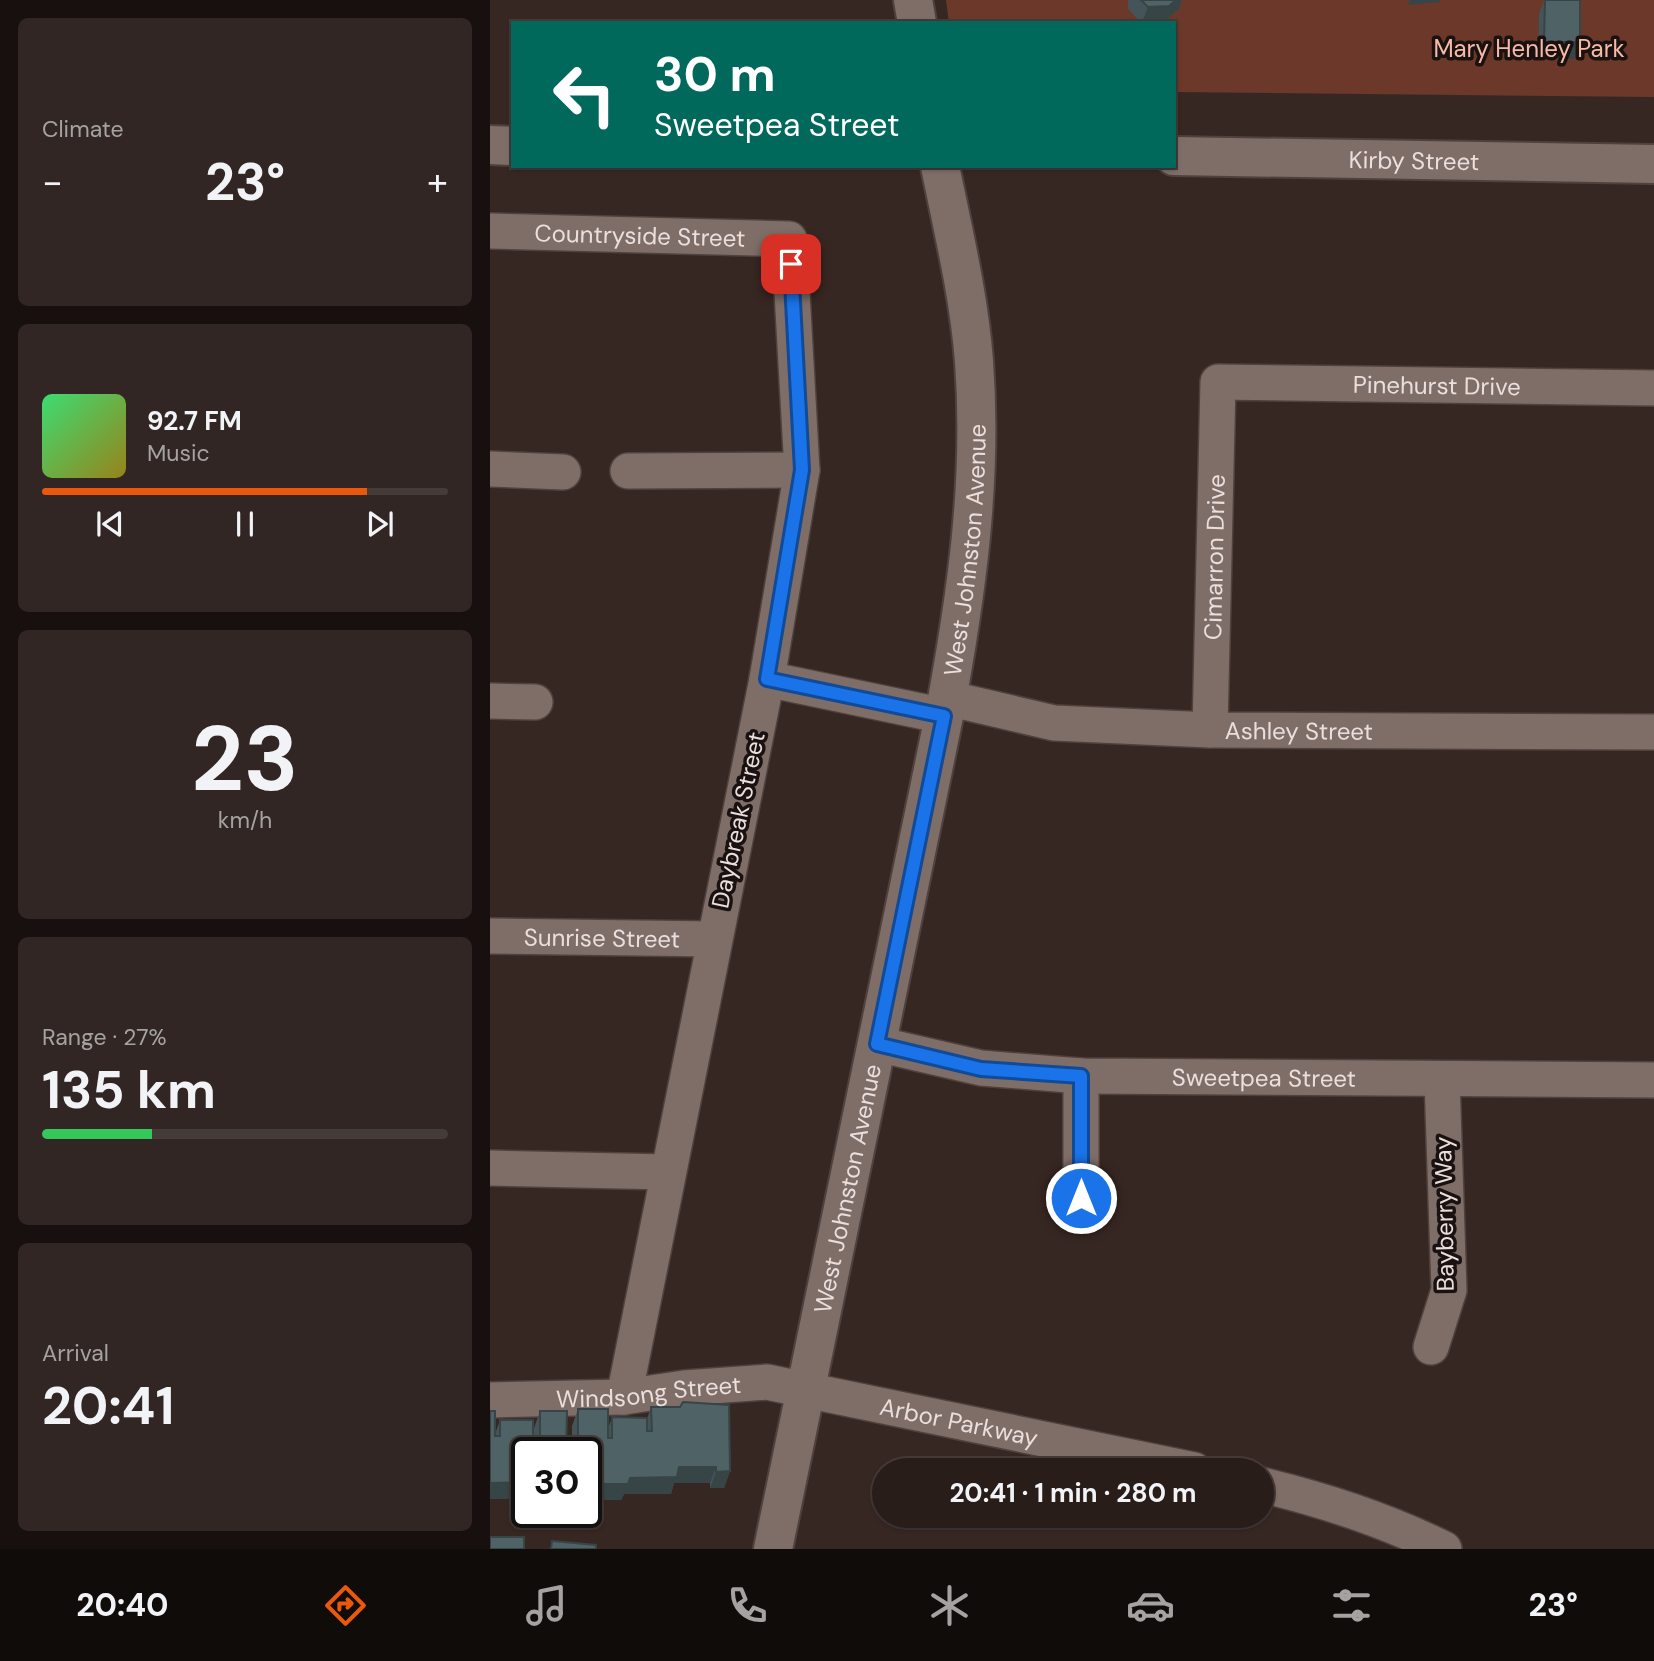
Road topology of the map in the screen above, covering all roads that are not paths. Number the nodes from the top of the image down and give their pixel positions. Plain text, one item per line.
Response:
1 (913, 0) edge
2 (917, 21) edge
3 (490, 145) edge
4 (511, 146) edge
5 (1176, 156) edge
6 (1654, 164) edge
7 (940, 168) edge
8 (490, 231) edge
9 (789, 239) joint
10 (1219, 382) joint
11 (1654, 388) edge
12 (490, 469) edge
13 (802, 470) junction
14 (628, 471) dead end
15 (562, 472) dead end
16 (767, 679) junction
17 (490, 701) edge
18 (535, 702) dead end
19 (946, 707) junction
20 (1210, 730) junction
21 (1654, 732) edge
22 (490, 936) edge
23 (714, 939) junction
24 (877, 1044) junction
25 (1081, 1076) junction
26 (1442, 1079) junction
27 (1654, 1080) edge
28 (490, 1168) edge
29 (667, 1171) junction
30 (1081, 1198) dead end
31 (1432, 1347) dead end
32 (806, 1389) junction
33 (624, 1397) junction
34 (490, 1400) edge
35 (1137, 1458) edge
36 (1274, 1488) edge
37 (773, 1549) edge
38 (1444, 1549) edge

1 - 2 street
3 - 4 street
5 - 6 street, Kirby Street
7 - 19 street, West Johnston Avenue
8 - 9 street, Countryside Street
9 - 13 street, Daybreak Street
10 - 11 street, Pinehurst Drive
10 - 20 street, Cimarron Drive
12 - 15 street
13 - 14 street
13 - 16 street, Daybreak Street
16 - 19 street, Ashley Street
16 - 23 street, Daybreak Street
17 - 18 street
19 - 20 street, Ashley Street
19 - 24 street, West Johnston Avenue
20 - 21 street, Ashley Street
22 - 23 street, Sunrise Street
23 - 29 street, Daybreak Street
24 - 25 street, Sweetpea Street
24 - 32 street, West Johnston Avenue
25 - 26 street, Sweetpea Street
25 - 30 street
26 - 27 street, Sweetpea Street
26 - 31 street, Bayberry Way
28 - 29 street
29 - 33 street, Daybreak Street
32 - 33 street, Windsong Street
32 - 35 street, Arbor Parkway
32 - 37 street, West Johnston Avenue
33 - 34 street, Windsong Street
36 - 38 street

